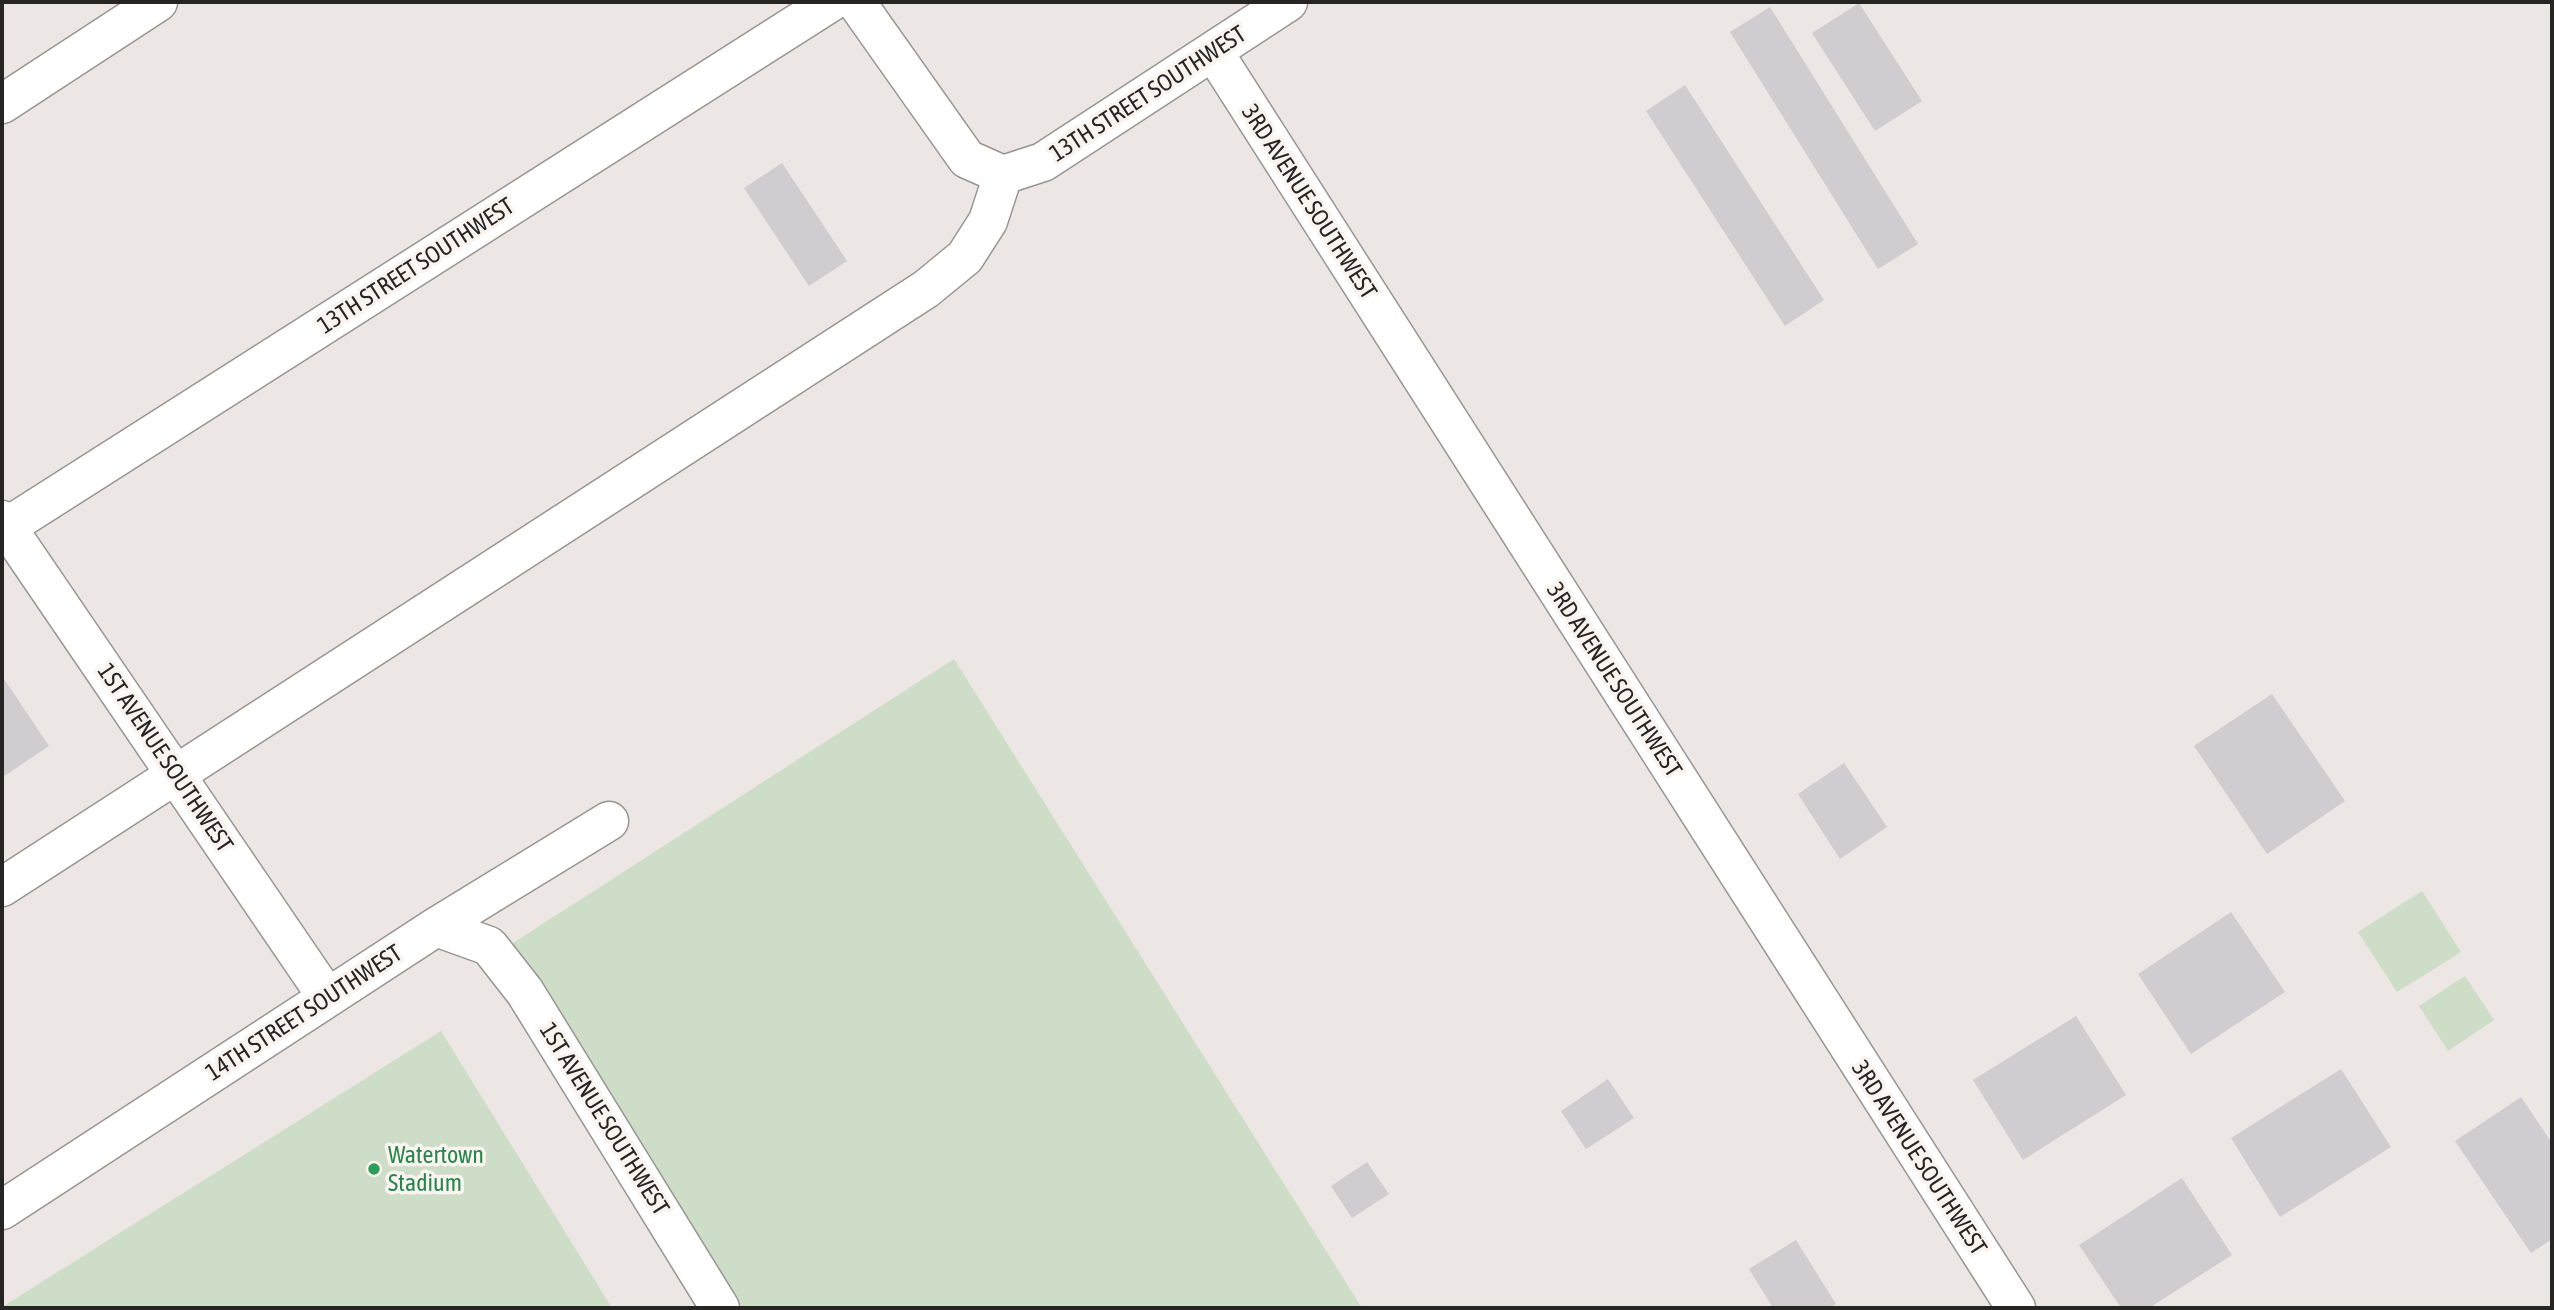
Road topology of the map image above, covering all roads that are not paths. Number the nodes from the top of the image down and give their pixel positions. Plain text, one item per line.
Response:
1 (158, 2) edge
2 (831, 2) edge
3 (856, 2) edge
4 (1288, 2) edge
5 (1213, 51) junction
6 (2, 104) edge
7 (1003, 175) junction
8 (3, 526) edge
9 (175, 773) junction
10 (609, 821) dead end
11 (2, 887) edge
12 (436, 927) junction
13 (327, 997) junction
14 (2, 1210) edge
15 (720, 1308) edge
16 (2016, 1308) edge

1 - 6 street
2 - 8 street, 13TH STREET SOUTHWEST
3 - 7 street
4 - 5 street, 13TH STREET SOUTHWEST
5 - 7 street, 13TH STREET SOUTHWEST
5 - 16 street, 3RD AVENUE SOUTHWEST
7 - 9 street
8 - 9 street, 1ST AVENUE SOUTHWEST
9 - 11 street
9 - 13 street, 1ST AVENUE SOUTHWEST
10 - 12 street, 14TH STREET SOUTHWEST
12 - 13 street, 14TH STREET SOUTHWEST
12 - 15 street, 1ST AVENUE SOUTHWEST
13 - 14 street, 14TH STREET SOUTHWEST

